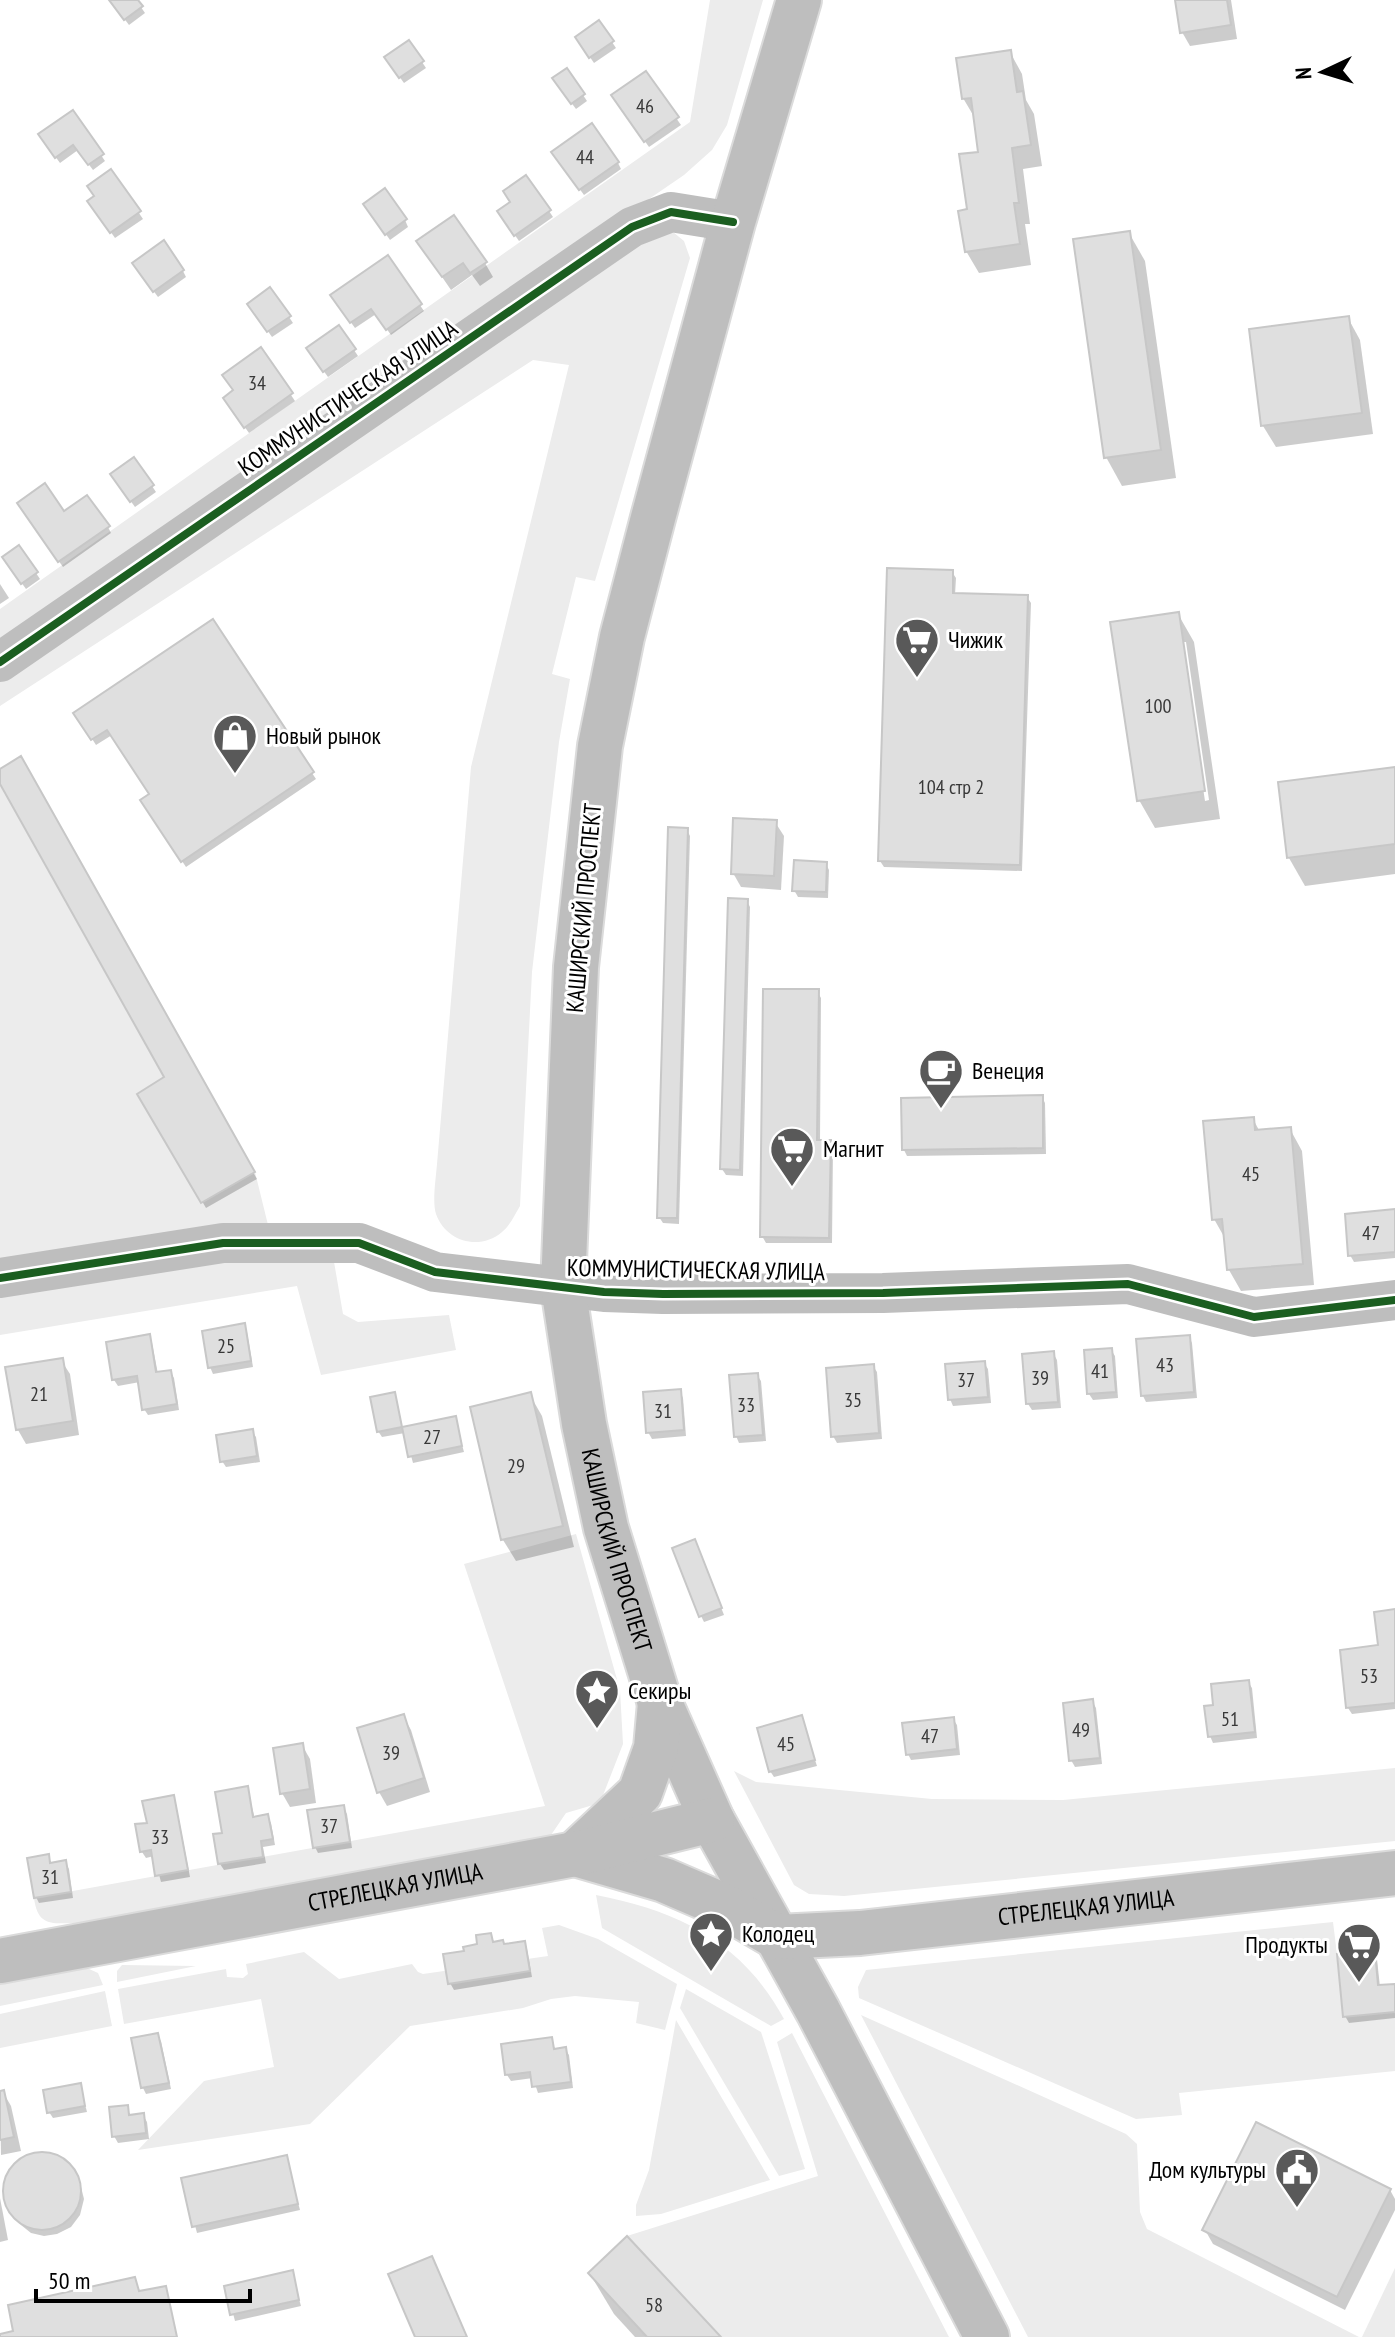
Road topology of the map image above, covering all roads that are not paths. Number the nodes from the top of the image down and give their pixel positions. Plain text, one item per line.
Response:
1 (799, 0) edge
2 (733, 222) junction
3 (0, 662) edge
4 (0, 1278) edge
5 (563, 1287) junction
6 (1395, 1300) edge
7 (660, 1703) junction
8 (712, 1820) junction
9 (575, 1854) junction
10 (1395, 1873) edge
11 (777, 1937) junction
12 (0, 1961) edge
13 (987, 2337) edge

1 - 2 main road, КАШИРСКИЙ ПРОСПЕКТ
2 - 3 street, КОММУНИСТИЧЕСКАЯ УЛИЦА
2 - 5 main road, КАШИРСКИЙ ПРОСПЕКТ
4 - 5 street, КОММУНИСТИЧЕСКАЯ УЛИЦА
5 - 6 street, КОММУНИСТИЧЕСКАЯ УЛИЦА
5 - 7 main road, КАШИРСКИЙ ПРОСПЕКТ
7 - 8 main road, КАШИРСКИЙ ПРОСПЕКТ
7 - 9 main road
8 - 9 main road
8 - 11 main road, КАШИРСКИЙ ПРОСПЕКТ
9 - 11 main road, СТРЕЛЕЦКАЯ УЛИЦА
9 - 12 main road, СТРЕЛЕЦКАЯ УЛИЦА
10 - 11 main road, СТРЕЛЕЦКАЯ УЛИЦА
11 - 13 main road

